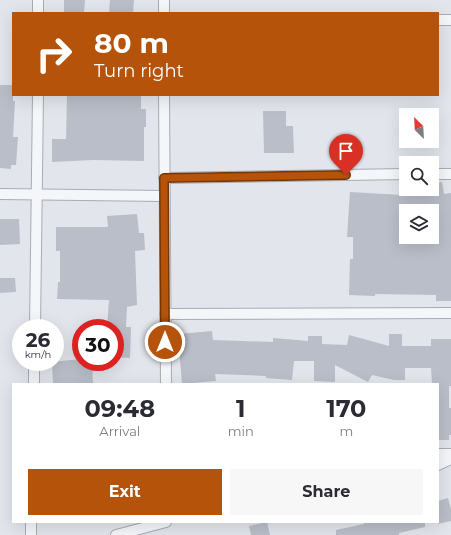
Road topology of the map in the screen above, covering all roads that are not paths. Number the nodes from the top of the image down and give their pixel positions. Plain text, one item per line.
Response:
1 (38, 0) edge
2 (164, 0) edge
3 (38, 12) edge
4 (164, 12) edge
5 (439, 20) edge
6 (451, 20) edge
7 (38, 96) edge
8 (164, 96) edge
9 (399, 174) edge
10 (439, 174) edge
11 (451, 174) edge
12 (164, 178) junction
13 (0, 194) edge
14 (38, 194) junction
15 (164, 196) junction
16 (451, 313) edge
17 (165, 314) junction
18 (35, 319) edge
19 (34, 371) edge
20 (34, 383) edge
21 (166, 383) edge
22 (439, 454) edge
23 (451, 454) edge
24 (451, 459) edge
25 (439, 465) edge
26 (31, 523) edge
27 (162, 523) edge
28 (31, 535) edge
29 (116, 535) edge

1 - 3 street
2 - 4 street
5 - 6 street
7 - 14 street
8 - 12 street
9 - 12 street
10 - 11 street
12 - 15 street
13 - 14 street
14 - 15 street
14 - 18 street
15 - 17 street
16 - 17 street
17 - 21 street
19 - 20 street
22 - 23 street
24 - 25 street
26 - 28 street
27 - 29 street

